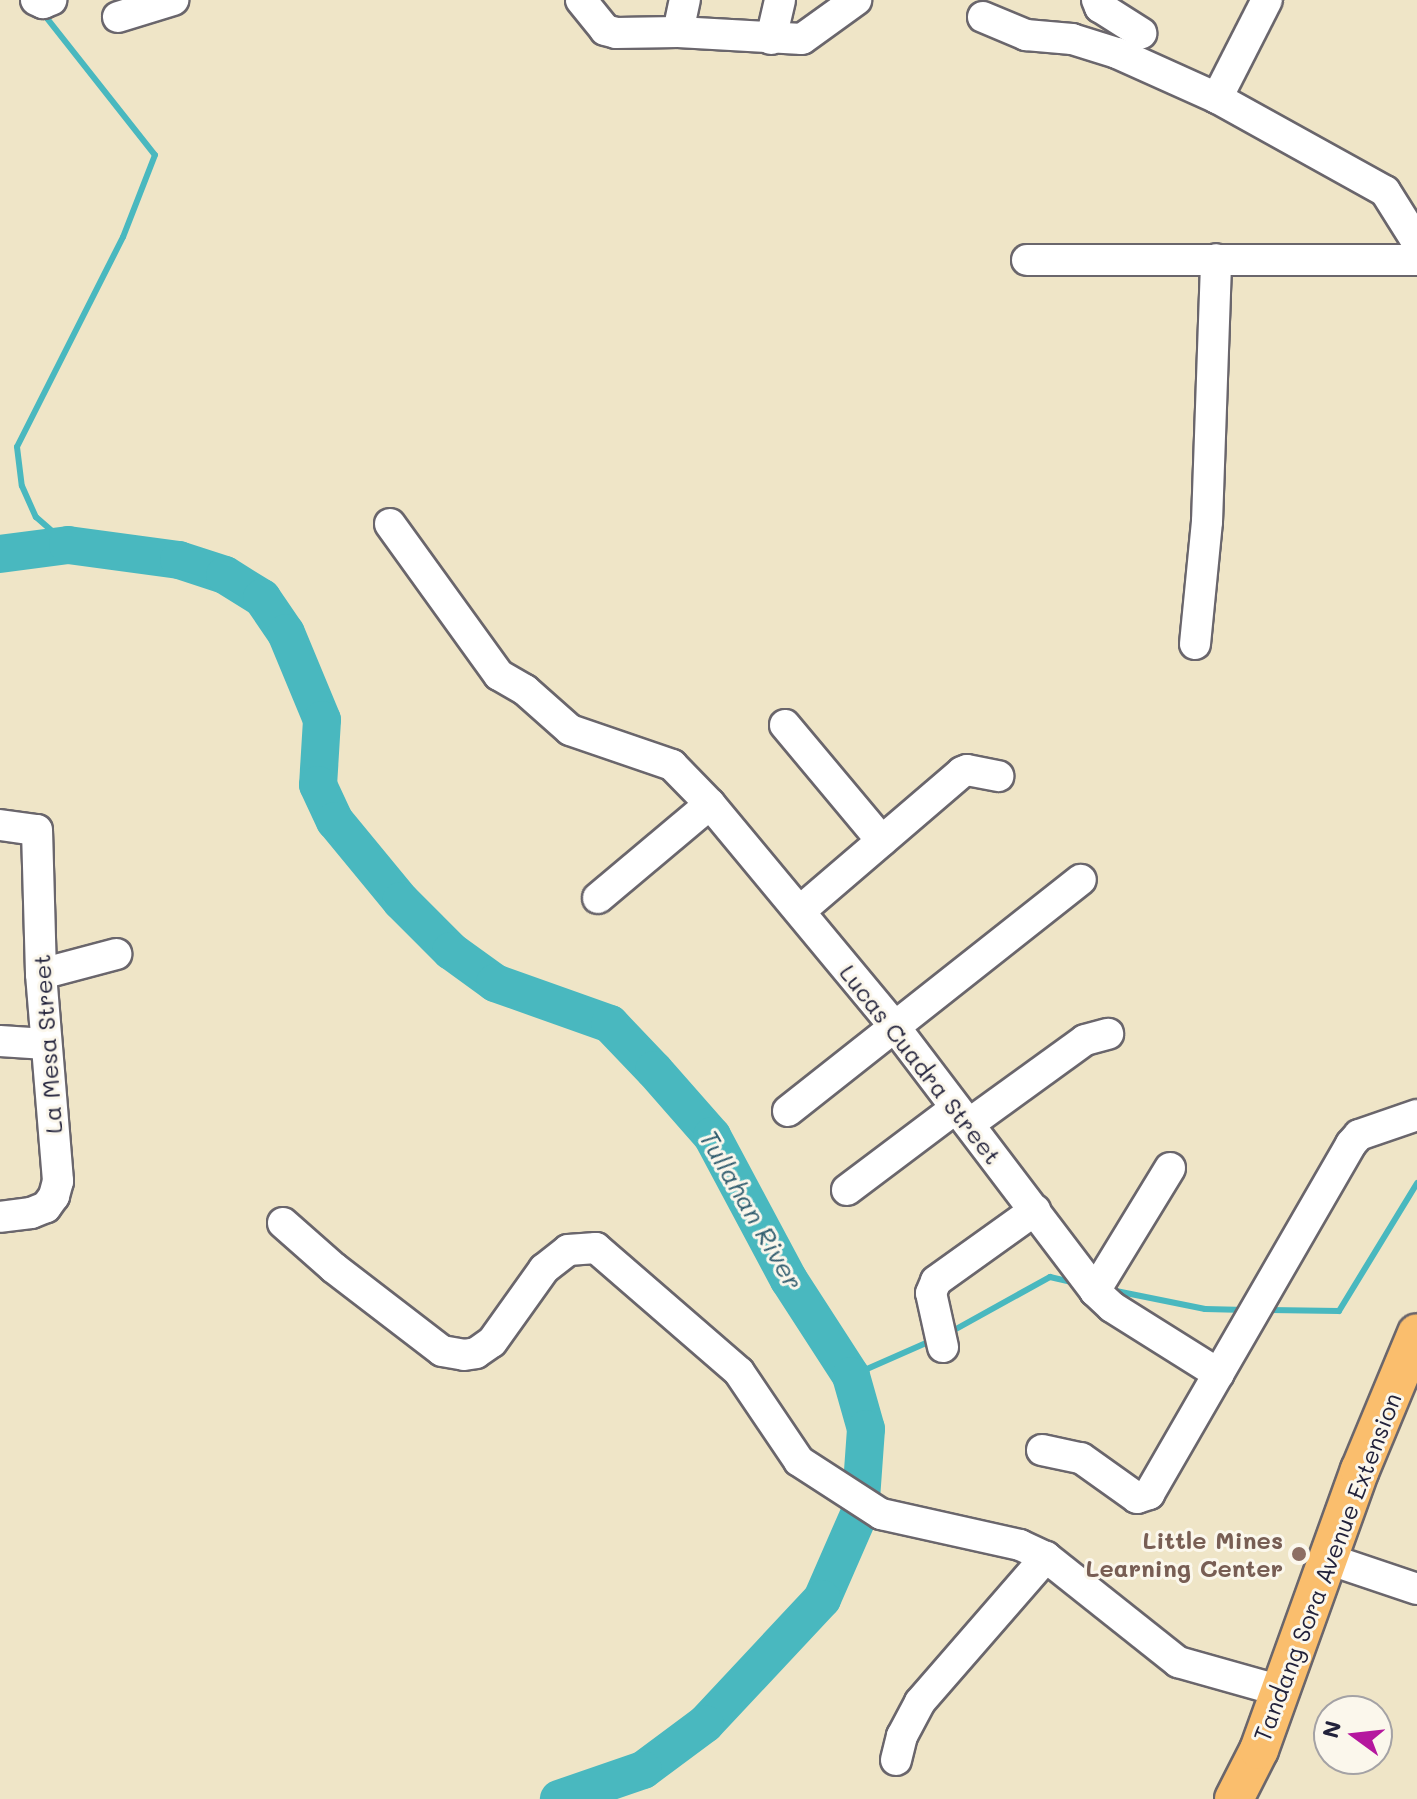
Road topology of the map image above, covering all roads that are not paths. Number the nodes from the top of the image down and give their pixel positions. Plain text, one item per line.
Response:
1 (36, 0) edge
2 (51, 0) edge
3 (173, 0) edge
4 (581, 0) edge
5 (685, 0) edge
6 (780, 0) edge
7 (856, 0) edge
8 (1097, 0) edge
9 (1267, 0) edge
10 (118, 17) dead end
11 (983, 17) dead end
12 (678, 32) junction
13 (1141, 33) dead end
14 (771, 39) junction
15 (1217, 98) junction
16 (1417, 242) edge
17 (1216, 259) junction
18 (1027, 260) dead end
19 (1417, 260) edge
20 (390, 524) dead end
21 (1195, 644) dead end
22 (785, 725) dead end
23 (998, 776) dead end
24 (710, 804) junction
25 (0, 825) edge
26 (882, 841) junction
27 (1081, 880) dead end
28 (598, 898) dead end
29 (800, 911) junction
30 (116, 954) dead end
31 (41, 974) junction
32 (894, 1026) junction
33 (1108, 1034) dead end
34 (0, 1041) edge
35 (46, 1044) junction
36 (788, 1111) dead end
37 (1417, 1115) edge
38 (962, 1116) junction
39 (1170, 1168) dead end
40 (847, 1190) dead end
41 (1035, 1210) junction
42 (0, 1217) edge
43 (283, 1223) dead end
44 (1095, 1291) junction
45 (1417, 1333) edge
46 (943, 1347) dead end
47 (1219, 1374) junction
48 (1042, 1450) dead end
49 (1046, 1557) junction
50 (1328, 1559) junction
51 (1417, 1589) edge
52 (1281, 1691) junction
53 (896, 1760) dead end
54 (1234, 1799) edge

1 - 2 street
3 - 10 street
4 - 12 street
5 - 12 street
6 - 14 street
7 - 14 street
8 - 13 street
9 - 15 street
11 - 15 street
12 - 14 street
15 - 16 street
17 - 18 street
17 - 19 street
17 - 21 street
20 - 24 street, Lucas Cuadra Street
22 - 26 street
23 - 26 street
24 - 28 street
24 - 29 street, Lucas Cuadra Street
25 - 31 street, La Mesa Street
26 - 29 street
27 - 32 street
29 - 32 street, Lucas Cuadra Street
30 - 31 street
31 - 35 street, La Mesa Street
32 - 36 street
32 - 38 street, Lucas Cuadra Street
33 - 38 street
34 - 35 street
35 - 42 street, La Mesa Street
37 - 47 street
38 - 40 street
38 - 41 street, Lucas Cuadra Street
39 - 44 street
41 - 44 street, Lucas Cuadra Street
41 - 46 street
43 - 49 street
44 - 47 street, Lucas Cuadra Street
45 - 50 main road, Tandang Sora Avenue Extension
47 - 48 street
49 - 52 street
49 - 53 street
50 - 51 street
50 - 52 main road, Tandang Sora Avenue Extension
52 - 54 main road, Tandang Sora Avenue Extension

